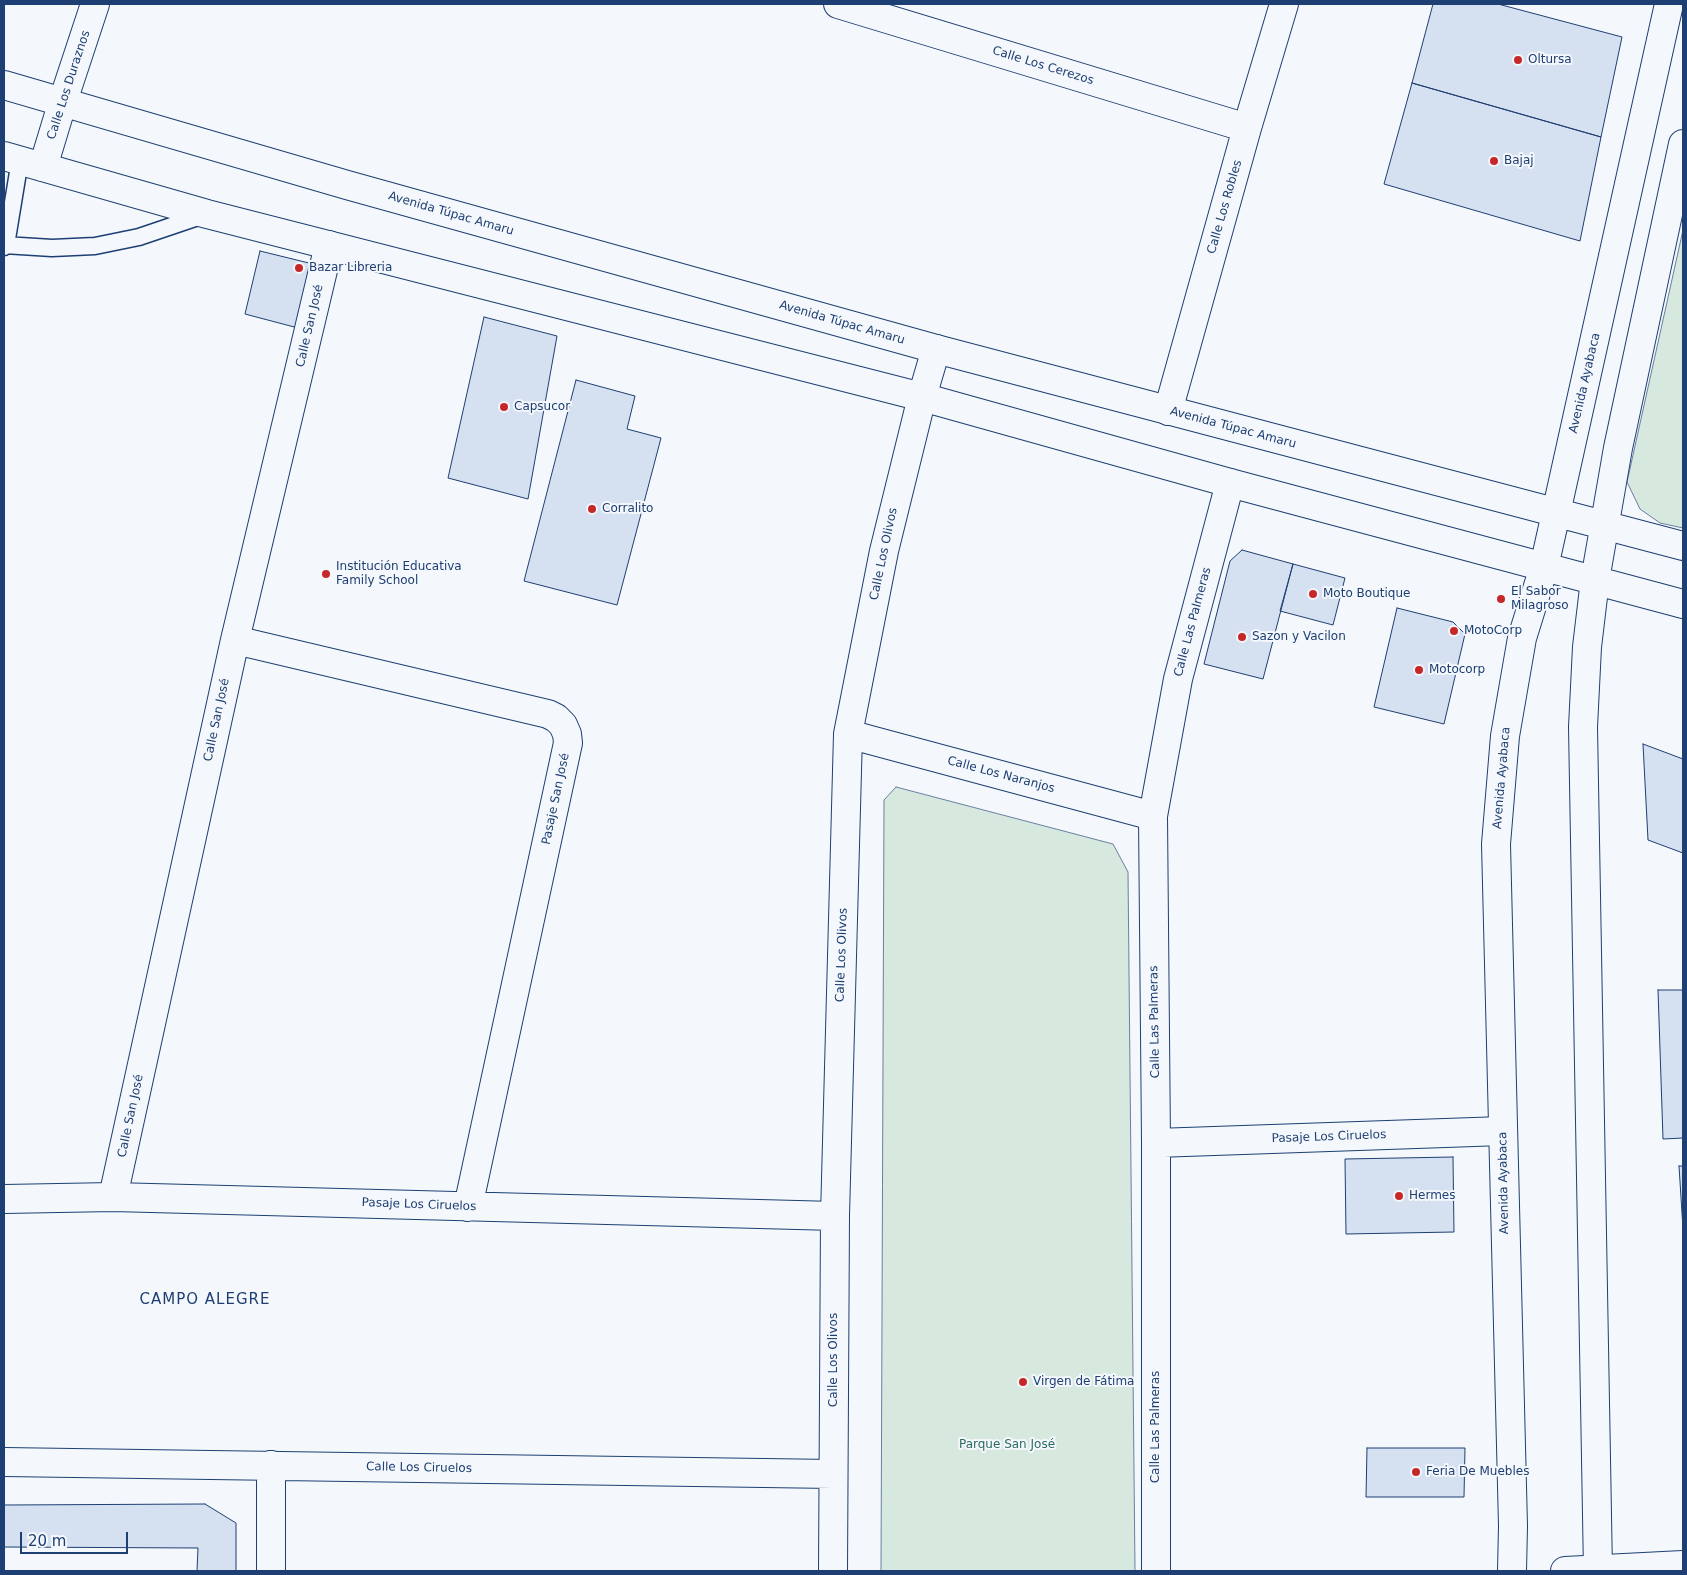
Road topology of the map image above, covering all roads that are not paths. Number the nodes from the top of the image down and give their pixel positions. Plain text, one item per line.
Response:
1 (95, 4) edge
2 (838, 4) edge
3 (1284, 4) edge
4 (1669, 4) edge
5 (4, 85) edge
6 (63, 101) junction
7 (1247, 128) junction
8 (1683, 144) edge
9 (22, 161) edge
10 (207, 214) junction
11 (329, 245) junction
12 (5, 246) edge
13 (936, 349) junction
14 (922, 397) junction
15 (1168, 411) junction
16 (1230, 482) junction
17 (1556, 512) junction
18 (1604, 525) junction
19 (1683, 546) edge
20 (1544, 567) junction
21 (1595, 580) junction
22 (1683, 604) edge
23 (235, 640) junction
24 (848, 734) junction
25 (1153, 816) junction
26 (1503, 1131) junction
27 (1156, 1143) junction
28 (113, 1197) junction
29 (4, 1199) edge
30 (468, 1207) junction
31 (835, 1216) junction
32 (4, 1462) edge
33 (271, 1465) junction
34 (833, 1474) junction
35 (1683, 1565) edge
36 (1598, 1570) edge
37 (271, 1571) edge
38 (833, 1571) edge
39 (1156, 1571) edge
40 (1512, 1571) edge
41 (1565, 1571) edge

1 - 6 street, Calle Los Duraznos
2 - 7 street, Calle Los Cerezos
3 - 7 street, Calle Los Robles
4 - 17 street, Avenida Ayabaca
5 - 6 street, Avenida Túpac Amaru
6 - 9 street, Calle Los Duraznos
6 - 13 street, Avenida Túpac Amaru
7 - 15 street, Calle Los Robles
8 - 18 street
9 - 10 street
9 - 12 lane
10 - 11 street
10 - 12 lane
11 - 14 street
11 - 23 street, Calle San José
13 - 14 street, Calle Los Olivos
13 - 15 street, Avenida Túpac Amaru
14 - 16 street
14 - 24 street, Calle Los Olivos
15 - 17 street, Avenida Túpac Amaru
16 - 20 street
16 - 25 street, Calle Las Palmeras
17 - 18 street, Avenida Túpac Amaru
17 - 20 street, Avenida Ayabaca
18 - 19 street, Avenida Túpac Amaru
18 - 21 street
20 - 21 street
20 - 26 street, Avenida Ayabaca
21 - 22 street
21 - 36 street
23 - 28 street, Calle San José
23 - 30 street, Pasaje San José
24 - 25 street, Calle Los Naranjos
24 - 31 street, Calle Los Olivos
25 - 27 street, Calle Las Palmeras
26 - 27 street, Pasaje Los Ciruelos
26 - 40 street, Avenida Ayabaca
27 - 39 street, Calle Las Palmeras
28 - 29 street, Pasaje Los Ciruelos
28 - 30 street, Pasaje Los Ciruelos
30 - 31 street, Pasaje Los Ciruelos
31 - 34 street, Calle Los Olivos
32 - 33 street, Calle Los Ciruelos
33 - 34 street, Calle Los Ciruelos
33 - 37 street
34 - 38 street, Calle Los Olivos
35 - 36 street
36 - 41 street

